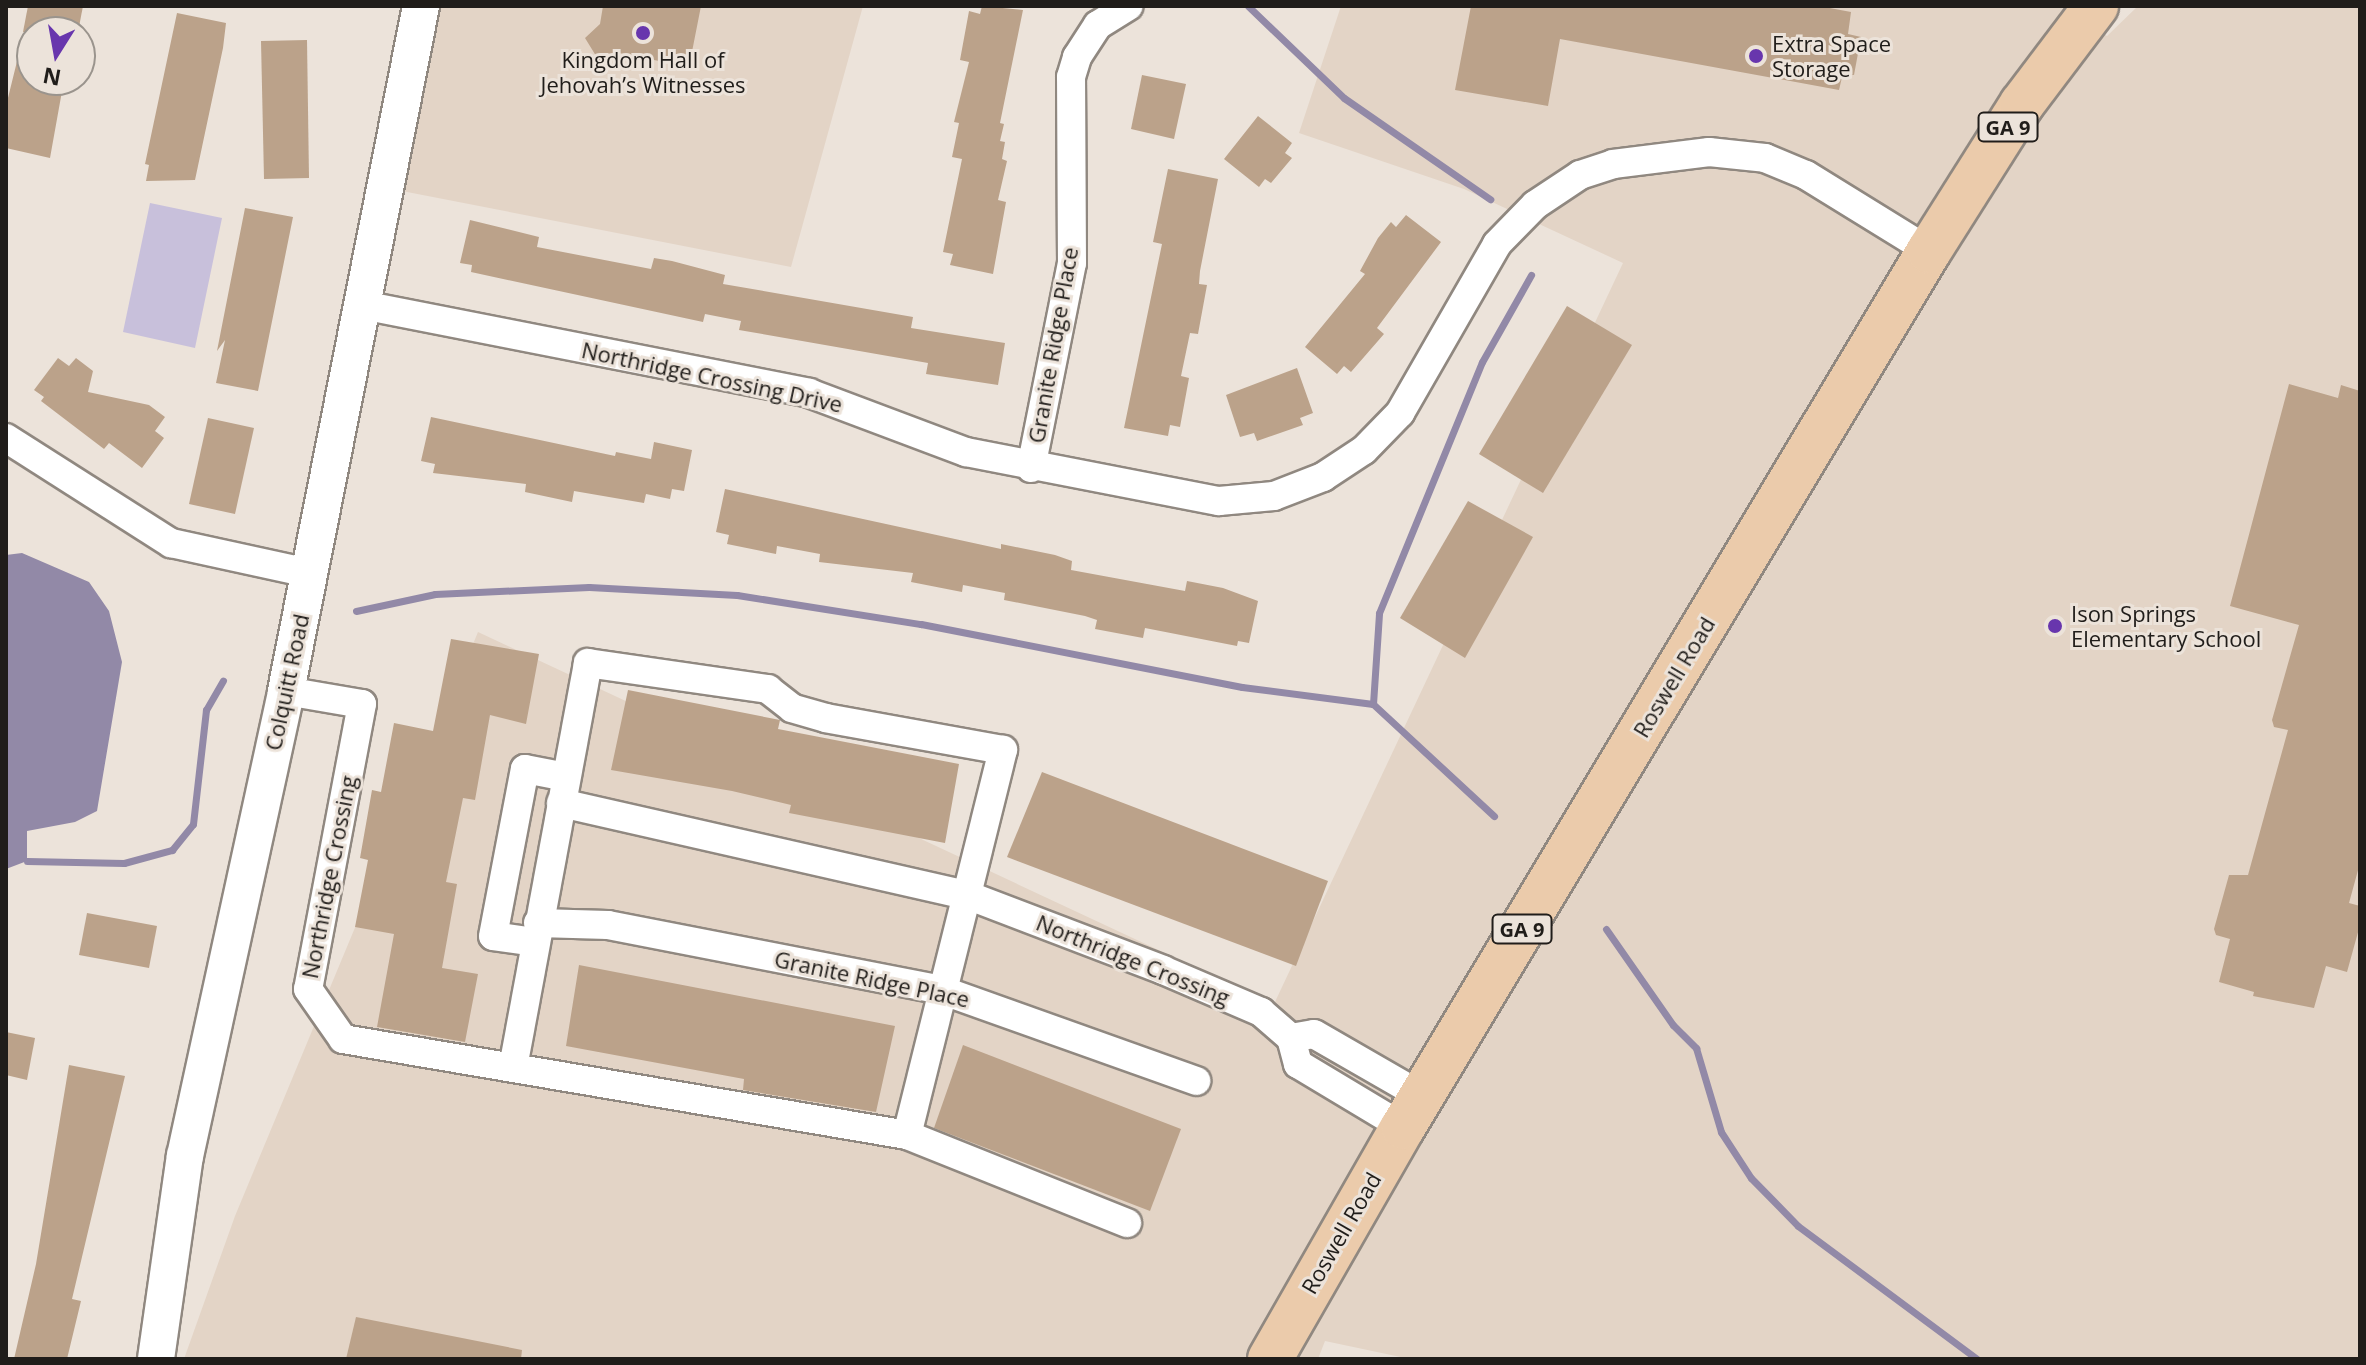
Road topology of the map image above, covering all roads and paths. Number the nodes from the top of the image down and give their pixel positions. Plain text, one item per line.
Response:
1 (421, 6) edge
2 (1128, 6) edge
3 (2096, 6) edge
4 (1929, 251) junction
5 (362, 305) junction
6 (6, 438) edge
7 (1031, 468) junction
8 (309, 573) junction
9 (286, 691) junction
10 (564, 790) junction
11 (967, 895) junction
12 (536, 932) junction
13 (941, 990) junction
14 (513, 1067) junction
15 (1196, 1081) dead end
16 (1412, 1112) junction
17 (907, 1135) junction
18 (1127, 1223) dead end
19 (156, 1359) edge
20 (1270, 1359) edge

1 - 5 street, Colquitt Road
2 - 7 street, Granite Ridge Place
3 - 4 main road, Roswell Road / GA 9
4 - 7 street, Northridge Crossing Drive
4 - 16 main road, Roswell Road / GA 9
5 - 7 street, Northridge Crossing Drive
5 - 8 street, Colquitt Road
6 - 8 street
8 - 9 street, Colquitt Road
9 - 14 street, Northridge Crossing
9 - 19 street, Colquitt Road
10 - 11 street, Northridge Crossing
10 - 11 street
10 - 12 street
10 - 12 street, Northridge Crossing
11 - 13 street
11 - 16 street, Northridge Crossing
12 - 13 street, Granite Ridge Place
12 - 14 street
13 - 15 street, Granite Ridge Place
13 - 17 street
14 - 17 street, Northridge Crossing
16 - 20 main road, Roswell Road / GA 9
17 - 18 street, Northridge Crossing

